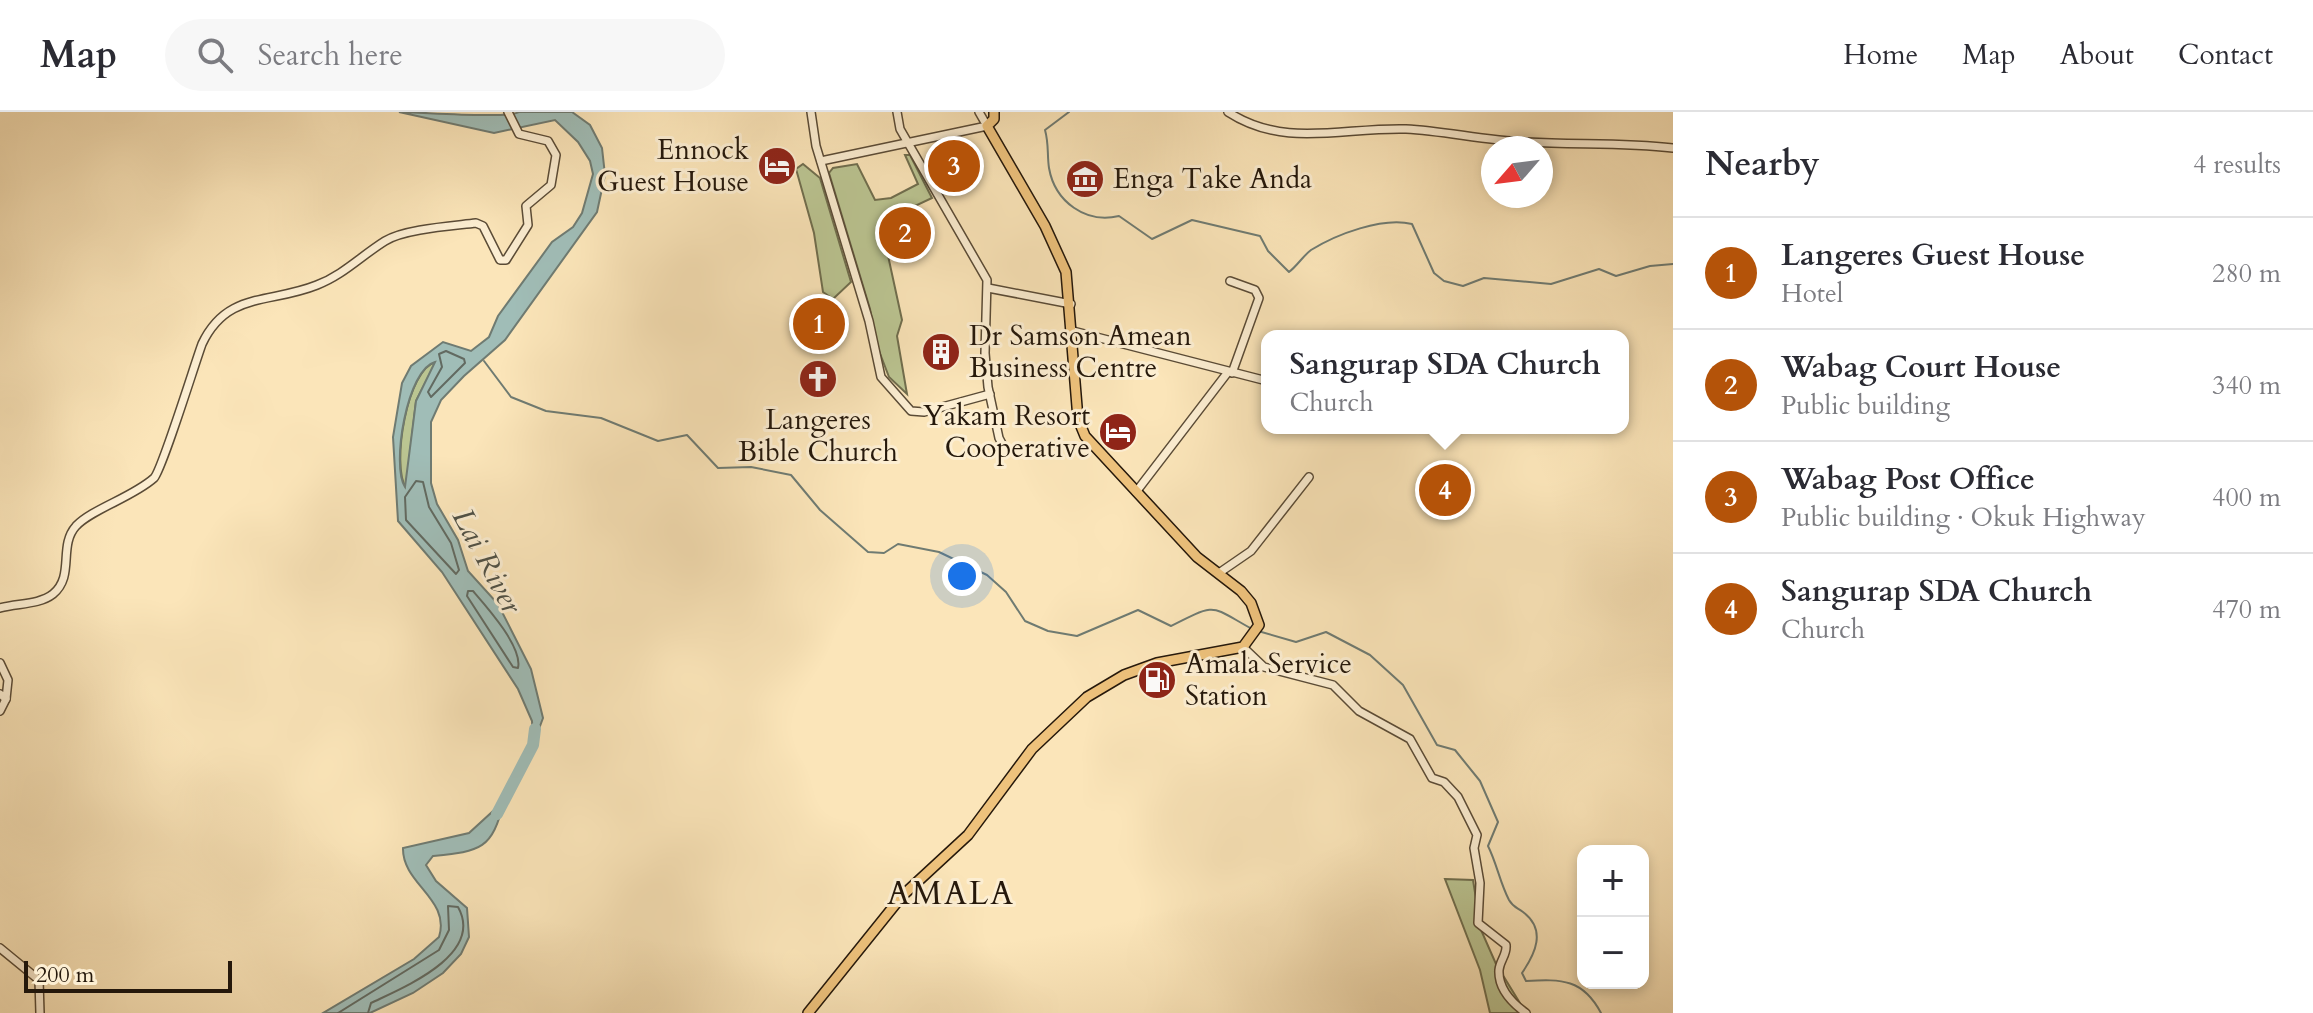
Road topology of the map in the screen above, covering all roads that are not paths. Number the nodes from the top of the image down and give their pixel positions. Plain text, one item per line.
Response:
1 (508, 112) edge
2 (811, 112) edge
3 (897, 112) edge
4 (979, 112) edge
5 (994, 112) edge
6 (1228, 112) edge
7 (987, 126) junction
8 (909, 143) junction
9 (1673, 148) edge
10 (821, 161) junction
11 (1230, 281) dead end
12 (988, 288) junction
13 (1071, 304) junction
14 (1073, 331) junction
15 (1230, 373) junction
16 (1261, 380) edge
17 (990, 394) junction
18 (1006, 451) dead end
19 (1309, 477) dead end
20 (1136, 492) junction
21 (1219, 573) junction
22 (0, 608) edge
23 (1246, 644) junction
24 (0, 663) edge
25 (3, 697) edge
26 (0, 711) edge
27 (0, 948) edge
28 (40, 1013) edge
29 (808, 1013) edge
30 (1526, 1013) edge

1 - 22 street
2 - 10 street
3 - 8 street
4 - 7 street
5 - 7 main road
6 - 9 street
7 - 8 street
7 - 13 main road
8 - 10 street
8 - 12 street
10 - 17 street
11 - 15 street
12 - 13 street
12 - 17 street
13 - 14 main road
14 - 15 street
14 - 20 main road
15 - 16 street
15 - 20 street
17 - 18 street
19 - 21 street
20 - 21 main road
21 - 23 main road
23 - 29 main road
23 - 30 street
24 - 25 street
25 - 26 street
27 - 28 street

